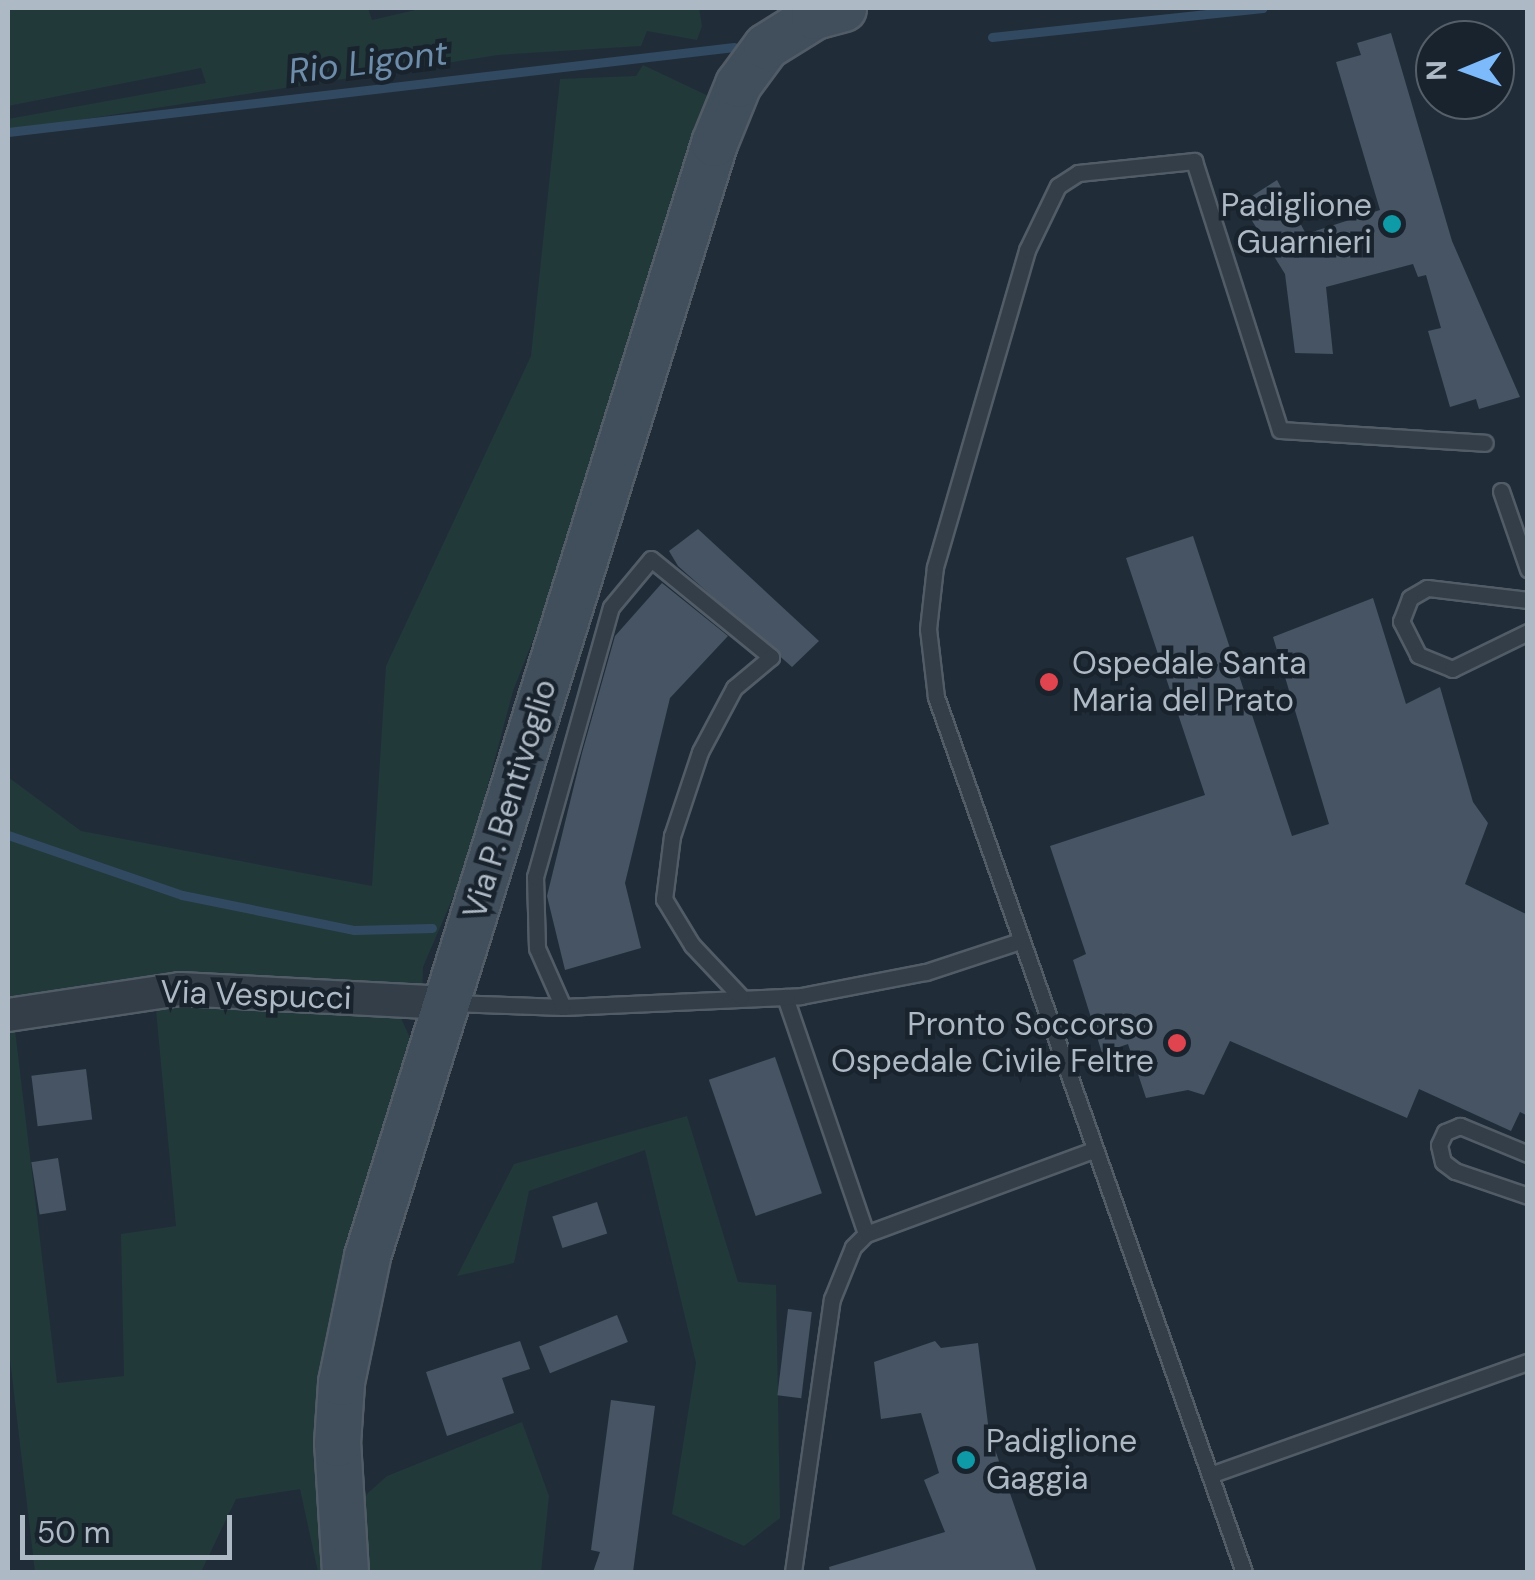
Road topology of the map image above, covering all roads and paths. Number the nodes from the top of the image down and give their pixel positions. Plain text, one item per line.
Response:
1 (843, 8) edge
2 (1485, 443) dead end
3 (1501, 491) dead end
4 (1528, 570) edge
5 (1528, 600) edge
6 (1528, 632) edge
7 (1020, 941) junction
8 (785, 997) junction
9 (741, 998) junction
10 (447, 1003) junction
11 (563, 1007) junction
12 (8, 1015) edge
13 (1093, 1150) junction
14 (1528, 1154) edge
15 (1528, 1196) edge
16 (866, 1234) junction
17 (1528, 1362) edge
18 (1210, 1475) junction
19 (344, 1572) edge
20 (792, 1572) edge
21 (1244, 1572) edge

1 - 10 street, Via P. Bentivoglio
2 - 7 lane
3 - 4 lane
5 - 6 lane
7 - 8 lane
7 - 13 lane
8 - 9 lane
8 - 16 lane
9 - 11 lane
9 - 11 lane
10 - 11 lane
10 - 12 street, Via Vespucci
10 - 19 street, Via P. Bentivoglio
13 - 16 lane
13 - 18 lane
14 - 15 lane
16 - 20 lane
17 - 18 lane
18 - 21 lane

